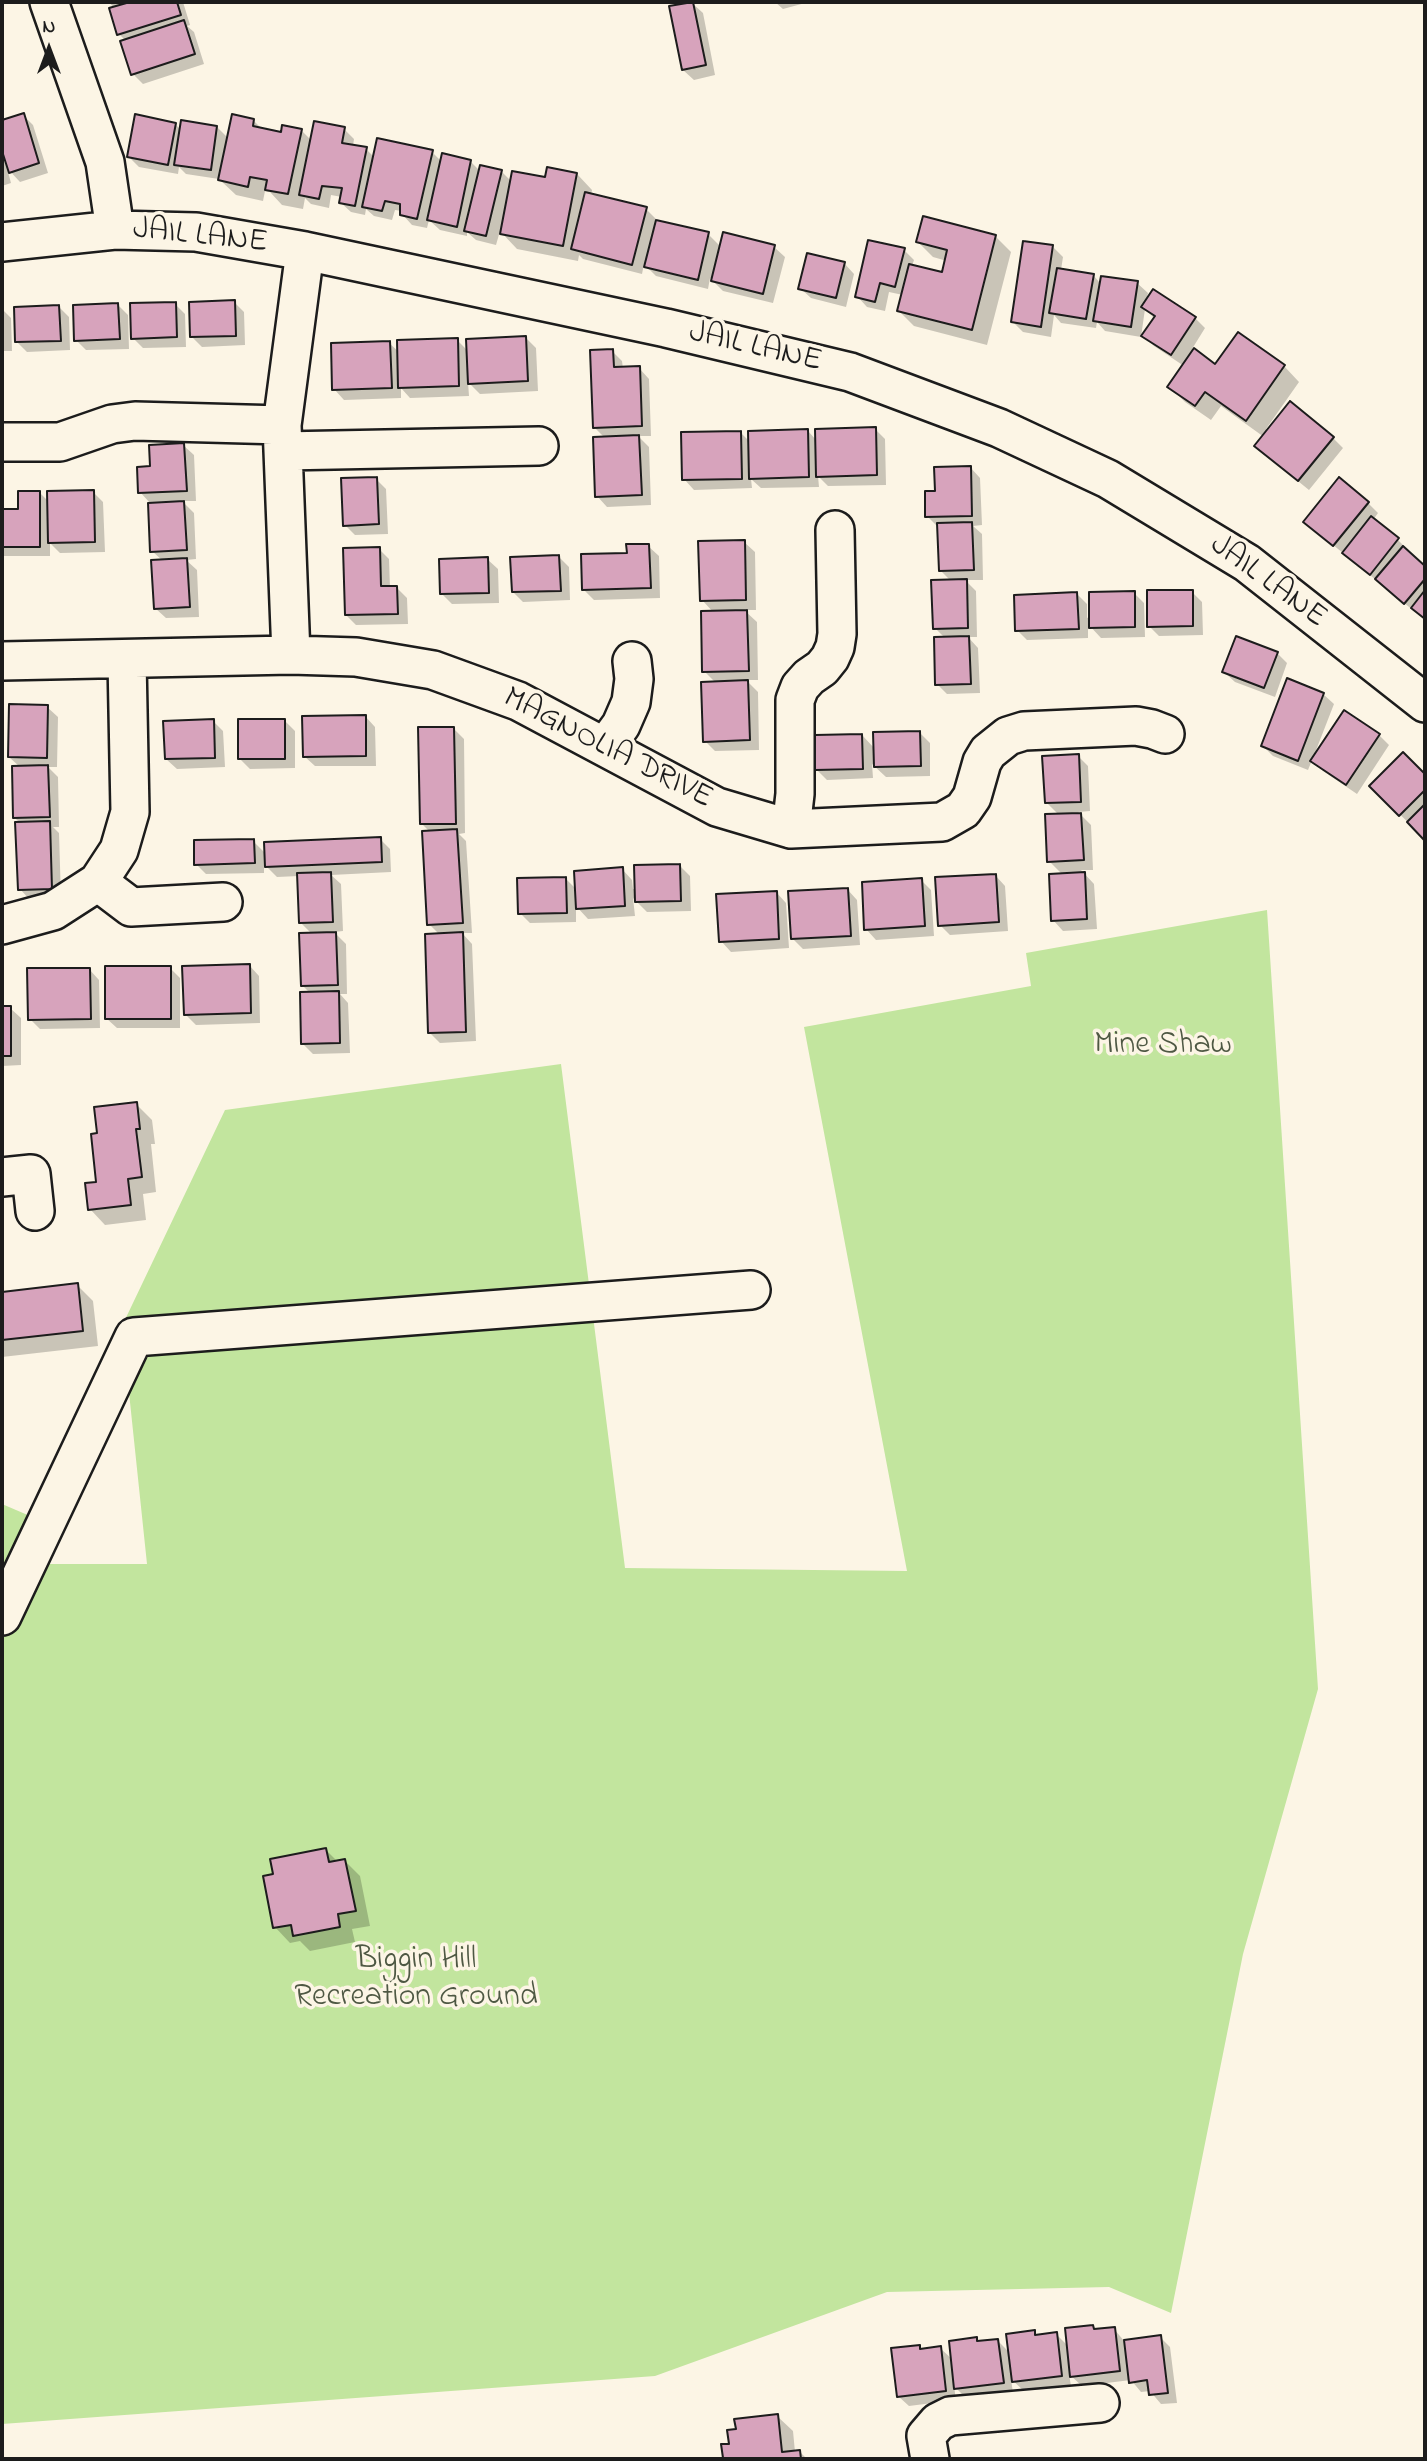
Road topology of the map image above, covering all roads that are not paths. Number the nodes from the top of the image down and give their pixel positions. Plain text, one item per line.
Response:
1 (49, 2) edge
2 (115, 230) junction
3 (2, 242) edge
4 (305, 251) junction
5 (283, 438) junction
6 (2, 442) edge
7 (539, 446) dead end
8 (835, 530) dead end
9 (290, 654) junction
10 (127, 660) junction
11 (2, 661) edge
12 (632, 661) dead end
13 (1425, 703) edge
14 (1165, 734) dead end
15 (605, 747) junction
16 (791, 829) junction
17 (98, 882) junction
18 (223, 902) dead end
19 (2, 925) edge
20 (2, 1177) edge
21 (35, 1211) dead end
22 (751, 1290) dead end
23 (14, 1558) edge
24 (2, 1616) edge
25 (1100, 2403) dead end
26 (930, 2459) edge

1 - 2 street
2 - 3 street, JAIL LANE
2 - 4 street, JAIL LANE
4 - 5 street
4 - 13 street, JAIL LANE
5 - 6 street
5 - 7 street
5 - 9 street
8 - 16 street
9 - 10 street, MAGNOLIA DRIVE
9 - 15 street, MAGNOLIA DRIVE
10 - 11 street, MAGNOLIA DRIVE
10 - 17 street
12 - 15 street
14 - 16 street, MAGNOLIA DRIVE
15 - 16 street, MAGNOLIA DRIVE
17 - 18 street
17 - 19 street
20 - 21 street
22 - 23 street
23 - 24 street
25 - 26 street

